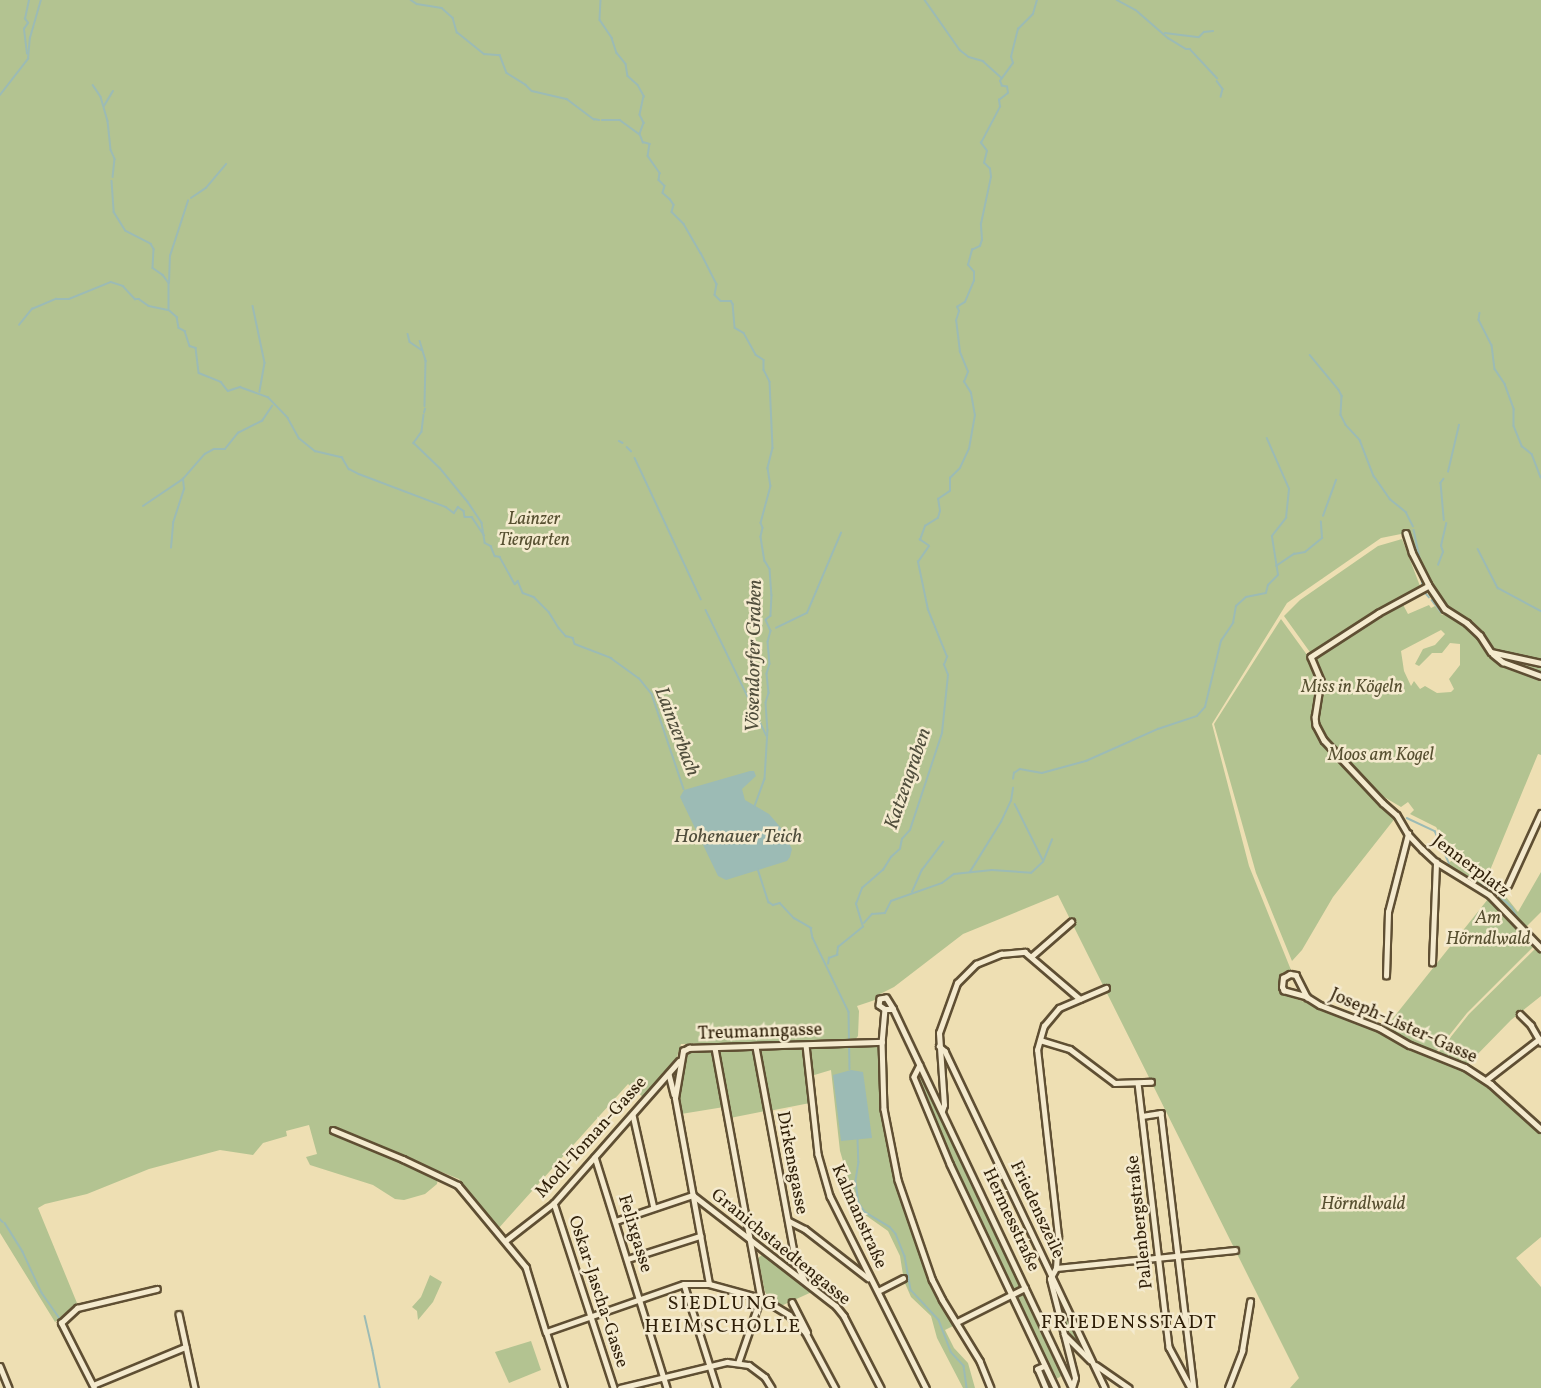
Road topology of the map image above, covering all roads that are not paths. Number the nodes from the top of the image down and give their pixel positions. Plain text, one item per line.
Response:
1 (1406, 533) dead end
2 (1429, 586) junction
3 (1491, 652) junction
4 (1541, 663) edge
5 (1541, 676) edge
6 (1541, 813) edge
7 (1408, 834) junction
8 (1436, 862) junction
9 (1508, 885) dead end
10 (1071, 922) dead end
11 (1541, 948) edge
12 (1032, 956) junction
13 (1432, 963) dead end
14 (1386, 976) dead end
15 (1106, 988) dead end
16 (1307, 997) junction
17 (1080, 999) junction
18 (885, 1009) junction
19 (893, 1009) junction
20 (1520, 1014) dead end
21 (1040, 1040) junction
22 (1540, 1041) edge
23 (882, 1044) junction
24 (806, 1045) junction
25 (939, 1046) junction
26 (756, 1047) junction
27 (715, 1048) junction
28 (681, 1059) junction
29 (920, 1065) junction
30 (669, 1074) junction
31 (1486, 1080) junction
32 (1151, 1082) dead end
33 (1138, 1083) junction
34 (675, 1098) junction
35 (942, 1111) junction
36 (633, 1115) junction
37 (1143, 1116) junction
38 (1541, 1129) edge
39 (333, 1130) dead end
40 (596, 1157) junction
41 (693, 1195) junction
42 (554, 1203) junction
43 (654, 1208) junction
44 (616, 1221) junction
45 (789, 1221) junction
46 (700, 1236) junction
47 (751, 1240) junction
48 (505, 1241) junction
49 (1235, 1250) dead end
50 (1179, 1255) junction
51 (1158, 1257) junction
52 (628, 1259) junction
53 (1056, 1268) junction
54 (1051, 1275) junction
55 (903, 1278) dead end
56 (870, 1280) junction
57 (806, 1283) junction
58 (684, 1284) junction
59 (709, 1284) junction
60 (1025, 1288) junction
61 (157, 1289) dead end
62 (878, 1291) junction
63 (1013, 1296) junction
64 (761, 1298) junction
65 (640, 1299) junction
66 (792, 1302) dead end
67 (1250, 1302) dead end
68 (178, 1314) dead end
69 (591, 1316) junction
70 (957, 1322) junction
71 (546, 1332) junction
72 (1064, 1334) junction
73 (813, 1345) junction
74 (185, 1347) junction
75 (739, 1362) junction
76 (1093, 1364) junction
77 (710, 1365) junction
78 (0, 1366) edge
79 (1045, 1366) junction
80 (1066, 1376) junction
81 (664, 1377) junction
82 (3, 1381) edge
83 (1053, 1382) junction
84 (93, 1387) edge
85 (9, 1388) edge
86 (195, 1388) edge
87 (564, 1388) edge
88 (614, 1388) edge
89 (620, 1388) edge
90 (667, 1388) edge
91 (717, 1388) edge
92 (772, 1388) edge
93 (835, 1388) edge
94 (881, 1388) edge
95 (926, 1388) edge
96 (991, 1388) edge
97 (1046, 1388) edge
98 (1056, 1388) edge
99 (1072, 1388) edge
100 (1105, 1388) edge
101 (1129, 1388) edge
102 (1193, 1388) edge
103 (1228, 1388) edge

1 - 2 street
2 - 3 street
2 - 7 street, Jennerplatz
3 - 4 street
3 - 5 street
6 - 9 street
7 - 8 street, Jennerplatz
7 - 14 street
8 - 11 street, Jennerplatz
8 - 13 street
10 - 12 street
12 - 17 street
12 - 25 street
15 - 17 street
16 - 16 street, Joseph-Lister-Gasse
16 - 31 street, Joseph-Lister-Gasse
17 - 21 street
18 - 19 street
18 - 19 street
18 - 23 street
19 - 29 street, Hermesstraße
20 - 22 street
21 - 33 street
21 - 53 street
22 - 31 street
23 - 24 street, Treumanngasse
23 - 70 street
24 - 26 street, Treumanngasse
24 - 56 street, Kalmanstraße
25 - 35 street
25 - 54 street, Friedenszeile
26 - 27 street, Treumanngasse
26 - 45 street, Dirkensgasse
27 - 28 street, Treumanngasse
27 - 47 street
28 - 30 street, Modl-Toman-Gasse
28 - 34 street
29 - 35 street, Hermesstraße
29 - 63 street, Hermesstraße
30 - 34 street
30 - 36 street, Modl-Toman-Gasse
31 - 38 street, Joseph-Lister-Gasse
32 - 33 street
33 - 37 street, Pallenbergstraße
34 - 41 street
35 - 60 street, Hermesstraße
36 - 40 street, Modl-Toman-Gasse
36 - 43 street
37 - 50 street
37 - 51 street, Pallenbergstraße
39 - 48 street
40 - 42 street, Modl-Toman-Gasse
40 - 44 street, Felixgasse
41 - 43 street
41 - 46 street
41 - 47 street, Granichstaedtengasse
42 - 48 street, Modl-Toman-Gasse
42 - 69 street, Oskar-Jascha-Gasse
43 - 44 street
44 - 52 street, Felixgasse
45 - 56 street
45 - 57 street, Dirkensgasse
46 - 52 street
46 - 59 street
47 - 57 street, Granichstaedtengasse
47 - 64 street
48 - 71 street
49 - 50 street
50 - 51 street
50 - 102 street
51 - 53 street
51 - 102 street, Pallenbergstraße
52 - 65 street, Felixgasse
53 - 54 street
54 - 72 street
54 - 76 street, Friedenszeile
55 - 62 street
56 - 62 street, Kalmanstraße
57 - 94 street, Granichstaedtengasse
58 - 59 street
58 - 65 street
58 - 77 street
59 - 64 street
60 - 63 street
60 - 80 street, Hermesstraße
61 - 84 street
62 - 95 street, Kalmanstraße
63 - 70 street
63 - 79 street, Hermesstraße
64 - 73 street
64 - 75 street
65 - 69 street
65 - 81 street, Felixgasse
66 - 73 street
67 - 103 street
68 - 74 street
69 - 71 street
69 - 88 street, Oskar-Jascha-Gasse
70 - 96 street
71 - 87 street
72 - 76 street
72 - 99 street
73 - 93 street
74 - 84 street
74 - 86 street
75 - 77 street
75 - 92 street
76 - 100 street, Friedenszeile
76 - 101 street
77 - 81 street
77 - 91 street
78 - 82 street
79 - 83 street, Hermesstraße
79 - 97 street, Hermesstraße
80 - 83 street
80 - 99 street, Hermesstraße
81 - 89 street
81 - 90 street, Felixgasse
82 - 85 street
83 - 98 street, Hermesstraße

